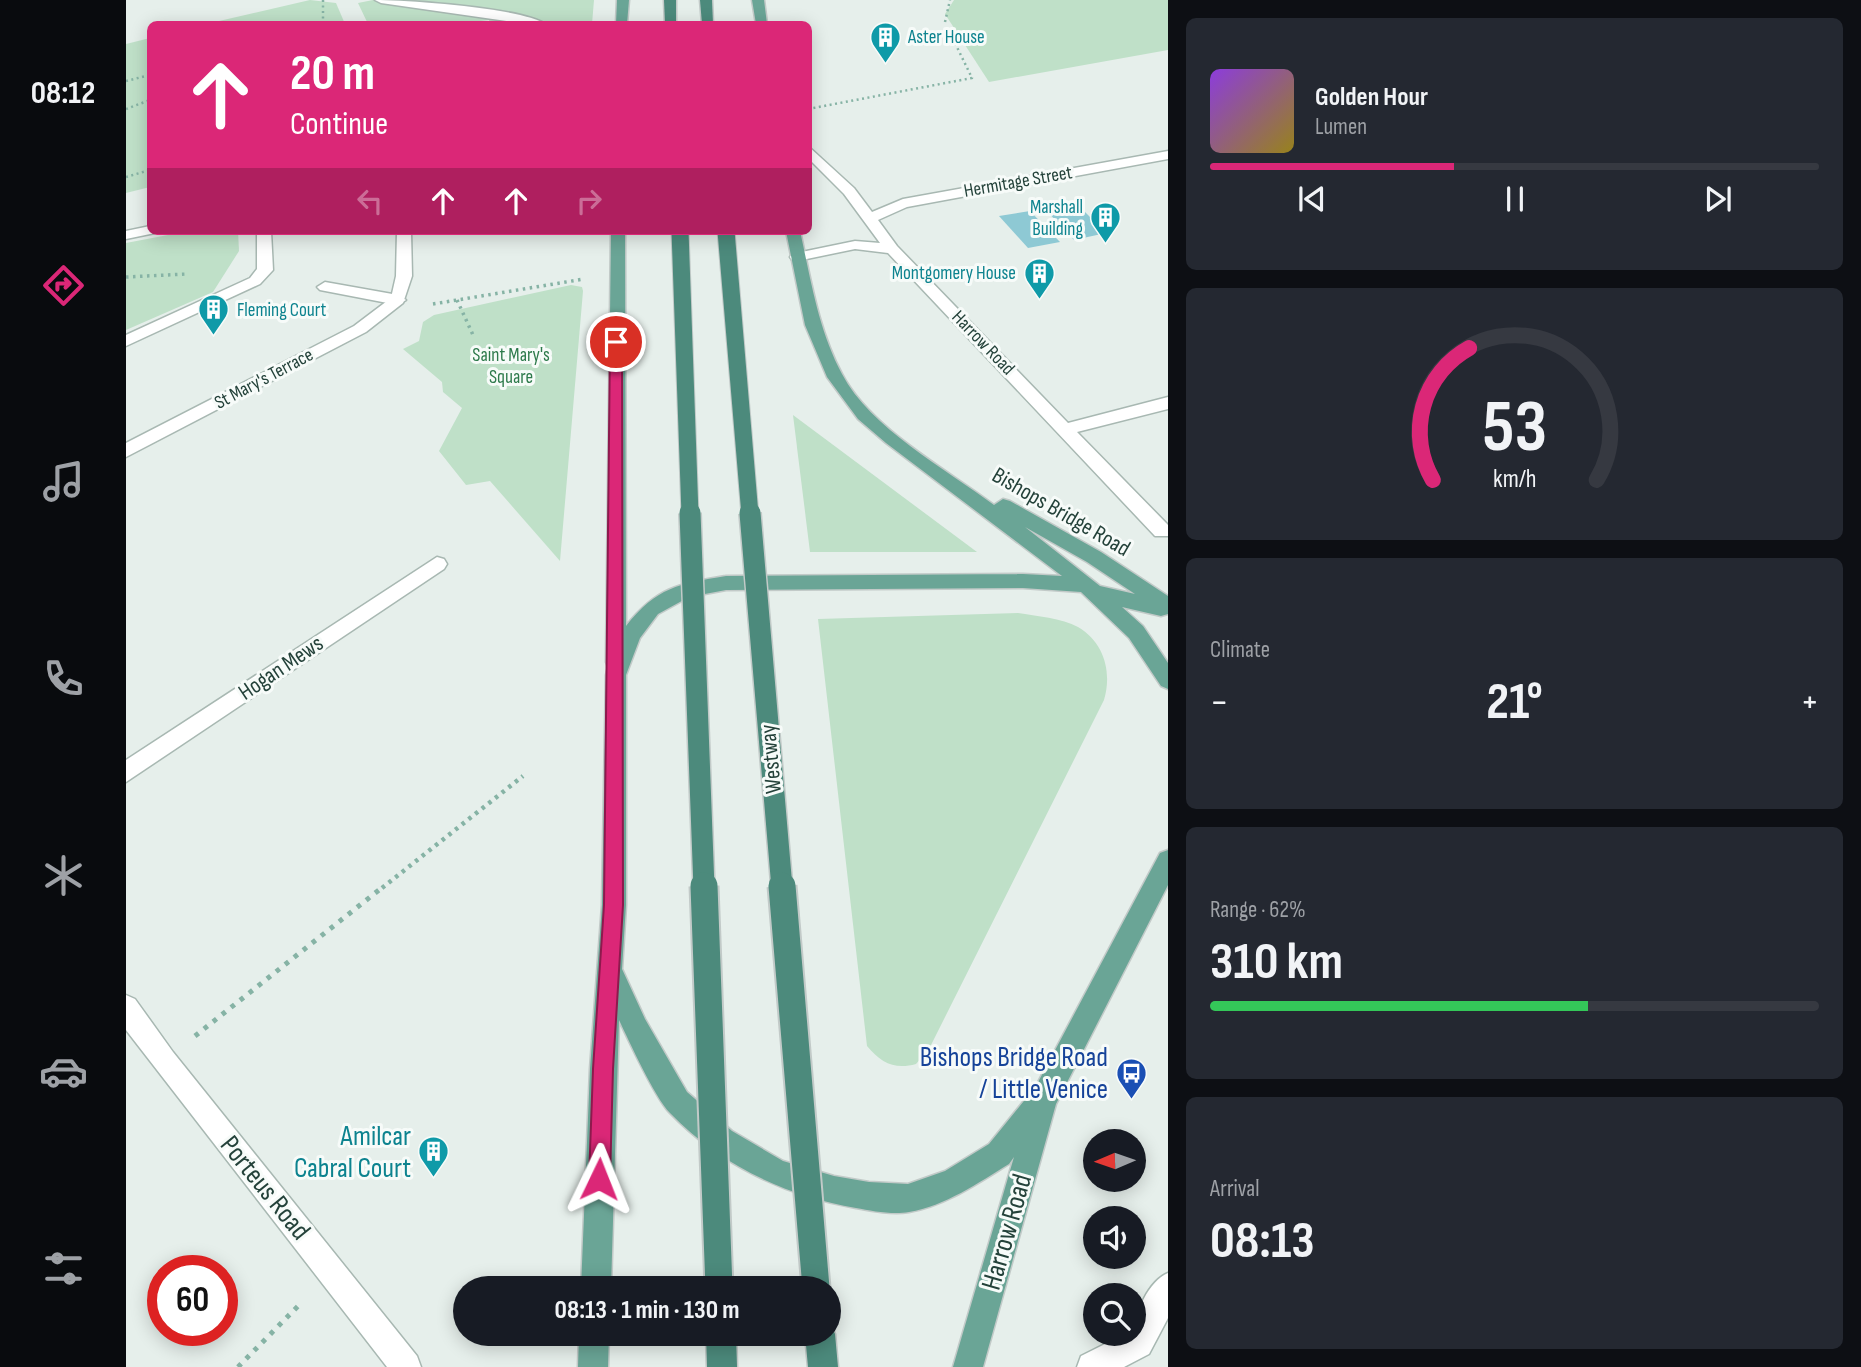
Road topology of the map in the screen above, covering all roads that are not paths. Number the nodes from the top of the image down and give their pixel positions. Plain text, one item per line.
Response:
1 (381, 0) edge
2 (623, 0) edge
3 (670, 0) edge
4 (706, 0) edge
5 (758, 0) edge
6 (530, 21) edge
7 (622, 21) edge
8 (671, 21) edge
9 (708, 21) edge
10 (762, 21) edge
11 (812, 154) edge
12 (1168, 155) edge
13 (871, 218) junction
14 (147, 231) edge
15 (126, 235) edge
16 (264, 235) edge
17 (404, 235) edge
18 (618, 235) edge
19 (680, 235) edge
20 (726, 235) edge
21 (794, 235) edge
22 (892, 249) junction
23 (797, 257) junction
24 (265, 270) junction
25 (280, 282) dead end
26 (325, 287) dead end
27 (397, 300) junction
28 (126, 341) edge
29 (1168, 403) edge
30 (1066, 429) junction
31 (126, 451) edge
32 (928, 464) junction
33 (1162, 531) dead end
34 (437, 564) dead end
35 (1090, 589) junction
36 (1168, 608) edge
37 (616, 674) junction
38 (1168, 680) edge
39 (126, 772) edge
40 (1168, 861) edge
41 (610, 971) junction
42 (126, 1008) edge
43 (1046, 1097) junction
44 (596, 1276) edge
45 (719, 1276) edge
46 (815, 1276) edge
47 (1168, 1288) edge
48 (594, 1346) edge
49 (721, 1346) edge
50 (821, 1346) edge
51 (406, 1367) edge
52 (593, 1367) edge
53 (722, 1367) edge
54 (823, 1367) edge
55 (968, 1367) edge
56 (1091, 1367) edge

1 - 6 street
2 - 7 main road
3 - 8 highway
4 - 9 highway
5 - 10 main road
11 - 13 street, Harrow Road
12 - 13 street, Hermitage Street
13 - 22 street, Harrow Road
14 - 15 street
16 - 24 street
17 - 27 street
18 - 37 main road
19 - 45 highway, bridge
20 - 46 highway, Westway, bridge
21 - 23 main road
22 - 23 street
22 - 30 street, Harrow Road
23 - 32 main road
24 - 25 street
24 - 28 street
26 - 27 street
27 - 31 street, St Mary's Terrace
29 - 30 street
30 - 33 street, Harrow Road
32 - 35 main road
32 - 36 main road, Bishops Bridge Road
34 - 39 street, Hogan Mews
35 - 36 main road
35 - 37 main road
35 - 38 main road
37 - 41 main road
40 - 43 main road
41 - 43 main road
41 - 44 main road
42 - 51 street, Porteus Road
43 - 55 main road, Harrow Road
47 - 56 street
48 - 52 main road
49 - 53 highway
50 - 54 highway

